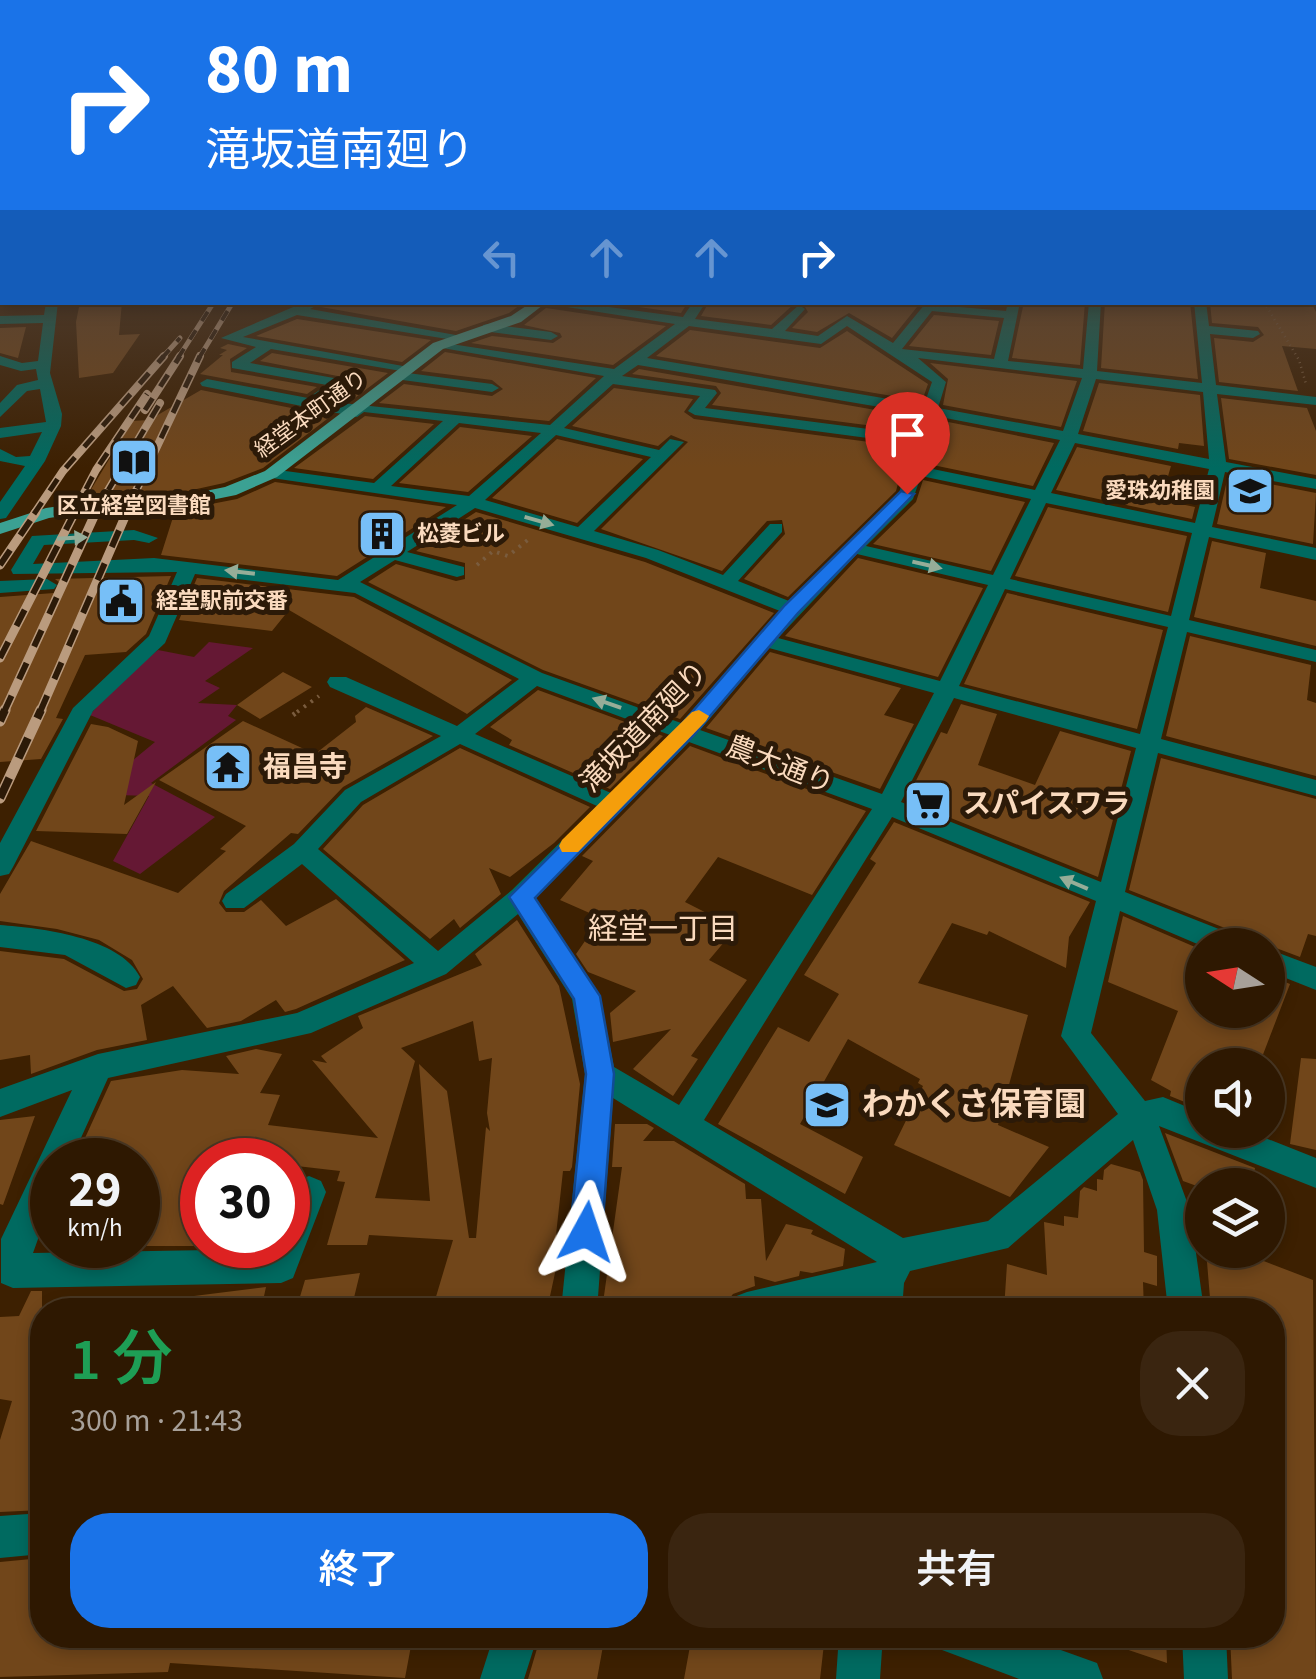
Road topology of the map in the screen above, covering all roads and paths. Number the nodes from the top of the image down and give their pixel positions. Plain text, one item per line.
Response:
1 (51, 311) edge
2 (297, 311) edge
3 (299, 311) edge
4 (526, 311) edge
5 (641, 311) edge
6 (693, 311) edge
7 (797, 311) edge
8 (847, 311) edge
9 (925, 311) edge
10 (1012, 311) edge
11 (1094, 311) edge
12 (1201, 311) edge
13 (1270, 311) edge
14 (50, 319) junction
15 (0, 320) edge
16 (687, 320) junction
17 (488, 328) junction
18 (1203, 328) junction
19 (1253, 334) dead end
20 (782, 335) junction
21 (551, 336) dead end
22 (460, 337) junction
23 (268, 345) junction
24 (438, 346) junction
25 (892, 352) junction
26 (564, 353) dead end
27 (0, 360) edge
28 (633, 360) junction
29 (44, 364) junction
30 (548, 364) junction
31 (1000, 364) junction
32 (404, 372) junction
33 (1090, 375) junction
34 (613, 377) junction
35 (46, 383) junction
36 (207, 383) dead end
37 (492, 388) dead end
38 (1211, 389) junction
39 (1315, 400) edge
40 (310, 403) junction
41 (359, 409) junction
42 (927, 410) junction
43 (0, 412) edge
44 (455, 419) junction
45 (53, 426) junction
46 (553, 430) junction
47 (0, 432) edge
48 (1069, 438) junction
49 (918, 440) junction
50 (676, 442) dead end
51 (0, 454) edge
52 (662, 456) junction
53 (36, 461) junction
54 (1218, 466) junction
55 (915, 470) junction
56 (271, 474) junction
57 (1316, 484) edge
58 (377, 489) junction
59 (1042, 497) junction
60 (473, 502) junction
61 (148, 508) junction
62 (0, 514) edge
63 (403, 523) dead end
64 (0, 528) edge
65 (776, 528) dead end
66 (1203, 530) junction
67 (426, 532) junction
68 (582, 534) junction
69 (149, 538) junction
70 (853, 548) junction
71 (392, 553) junction
72 (1316, 554) edge
73 (172, 569) junction
74 (457, 570) dead end
75 (1001, 582) junction
76 (726, 583) junction
77 (344, 584) junction
78 (0, 587) edge
79 (792, 609) junction
80 (1181, 624) junction
81 (765, 641) junction
82 (1316, 656) edge
83 (534, 678) junction
84 (338, 682) joint
85 (946, 689) junction
86 (293, 715) dead end
87 (687, 730) junction
88 (459, 735) junction
89 (1152, 743) junction
90 (1316, 788) edge
91 (612, 803) junction
92 (888, 806) junction
93 (303, 850) junction
94 (0, 867) edge
95 (521, 897) junction
96 (1110, 898) junction
97 (234, 900) dead end
98 (1187, 928) edge
99 (0, 936) edge
100 (436, 966) junction
101 (1285, 967) edge
102 (126, 977) dead end
103 (1316, 979) edge
104 (98, 1067) junction
105 (600, 1074) junction
106 (0, 1103) edge
107 (1138, 1117) junction
108 (1185, 1121) edge
109 (684, 1125) junction
110 (65, 1138) edge
111 (1253, 1148) edge
112 (1316, 1173) edge
113 (30, 1213) edge
114 (180, 1268) edge
115 (890, 1282) edge
116 (580, 1298) edge
117 (808, 1298) edge
118 (1186, 1298) edge
119 (30, 1535) edge
120 (0, 1537) edge
121 (512, 1648) edge
122 (860, 1648) edge
123 (993, 1648) edge
124 (1205, 1648) edge
125 (502, 1679) edge
126 (858, 1679) edge
127 (1080, 1679) edge
128 (1206, 1679) edge

1 - 14 street
2 - 23 street
3 - 22 street
4 - 17 main road, 経堂本町通り
5 - 16 street
6 - 16 street
7 - 20 street
8 - 20 street
8 - 25 street, 滝坂道南廻り
9 - 25 street
10 - 31 street
11 - 33 street
12 - 18 street
13 - 39 path
14 - 15 street
14 - 29 street
16 - 20 street
16 - 28 street
17 - 21 street
17 - 22 main road, 経堂本町通り
18 - 19 street
18 - 38 street
22 - 24 main road, 経堂本町通り
23 - 32 street
23 - 40 street
24 - 30 street
24 - 32 main road, 経堂本町通り
25 - 31 street
25 - 42 street, 滝坂道南廻り
26 - 30 street
27 - 29 street
28 - 34 street
28 - 42 street
29 - 35 street
30 - 34 street
31 - 33 street
32 - 37 street
32 - 41 main road, 経堂本町通り
33 - 38 street
33 - 48 street
34 - 46 street
34 - 49 street
35 - 43 street
35 - 45 street
36 - 40 street
38 - 39 street
38 - 54 street
40 - 41 street
41 - 44 street
41 - 56 main road, 経堂本町通り
42 - 48 street
42 - 49 street, 滝坂道南廻り
44 - 46 street
44 - 58 street
45 - 47 street
45 - 53 street
46 - 52 street
46 - 60 street
48 - 54 street
48 - 59 street
49 - 55 street, 滝坂道南廻り
50 - 52 street
51 - 53 street
52 - 68 street
53 - 62 street
54 - 57 street
54 - 66 street
55 - 59 street
55 - 70 street, 滝坂道南廻り
56 - 58 street
56 - 61 main road, 経堂本町通り
58 - 60 street
59 - 66 street
59 - 75 street
60 - 67 street
60 -> 68 street
61 - 64 main road, 経堂本町通り
61 - 69 street
63 - 67 street
65 - 76 street
66 - 72 street
66 - 80 street
67 - 71 street
68 - 76 street
69 - 73 street
73 -> 69 street
70 -> 75 street
70 - 79 street, 滝坂道南廻り
71 - 74 street
71 - 77 street
77 -> 73 street, 農大通り
73 - 78 street
73 - 94 street
75 - 80 street
75 - 85 street
76 - 79 street
77 - 83 street, 農大通り
79 - 81 street, 滝坂道南廻り
80 - 82 street
80 - 89 street
81 - 85 street
81 - 87 street, 滝坂道南廻り
87 -> 83 street, 農大通り
83 - 88 street
84 - 86 path
84 - 88 street
85 - 89 street
85 - 92 street
87 - 91 street, 滝坂道南廻り
87 - 92 street, 農大通り
88 - 91 street
88 - 93 street
89 - 90 street
89 - 96 street
91 - 95 street, 滝坂道南廻り
96 -> 92 street, 農大通り
92 - 109 street
93 - 97 street
93 - 100 street
95 - 100 street, 滝坂道南廻り
95 - 105 street
96 - 98 street, 農大通り
96 - 107 street
99 - 102 street
100 - 104 street, 滝坂道南廻り
101 - 103 street
104 - 106 street, 滝坂道南廻り
104 - 110 street
105 - 109 street
105 - 116 street
107 - 108 street
107 - 115 street
107 - 118 street
109 - 115 street
111 - 112 street
113 - 114 street
115 - 117 street
119 - 120 street
121 - 125 street
122 - 126 street
123 - 127 street
124 - 128 street

